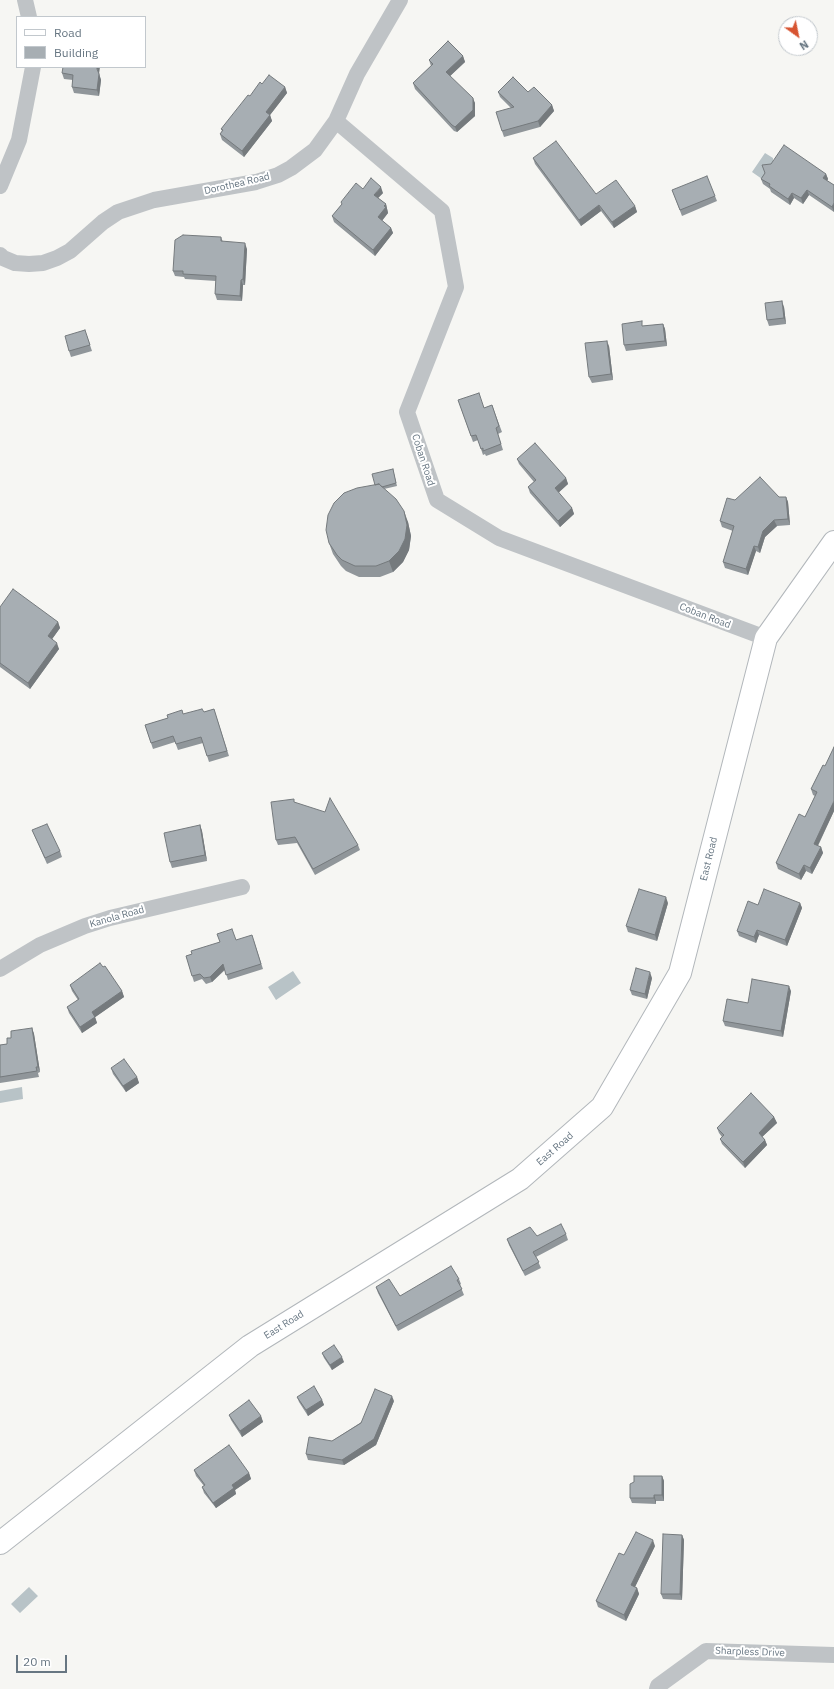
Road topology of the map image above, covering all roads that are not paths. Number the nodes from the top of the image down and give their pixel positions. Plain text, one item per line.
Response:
1 (25, 0) edge
2 (400, 0) edge
3 (29, 16) edge
4 (33, 68) edge
5 (336, 121) junction
6 (0, 186) edge
7 (0, 255) edge
8 (834, 542) edge
9 (766, 638) junction
10 (242, 887) dead end
11 (0, 968) edge
12 (0, 1543) edge
13 (834, 1655) edge
14 (657, 1689) edge

1 - 3 street
2 - 5 street, Dorothea Road
4 - 6 street
5 - 7 street, Dorothea Road
5 - 9 street, Coban Road
8 - 9 street, East Road
9 - 12 street, East Road
10 - 11 street, Kanola Road
13 - 14 street, Sharpless Drive

